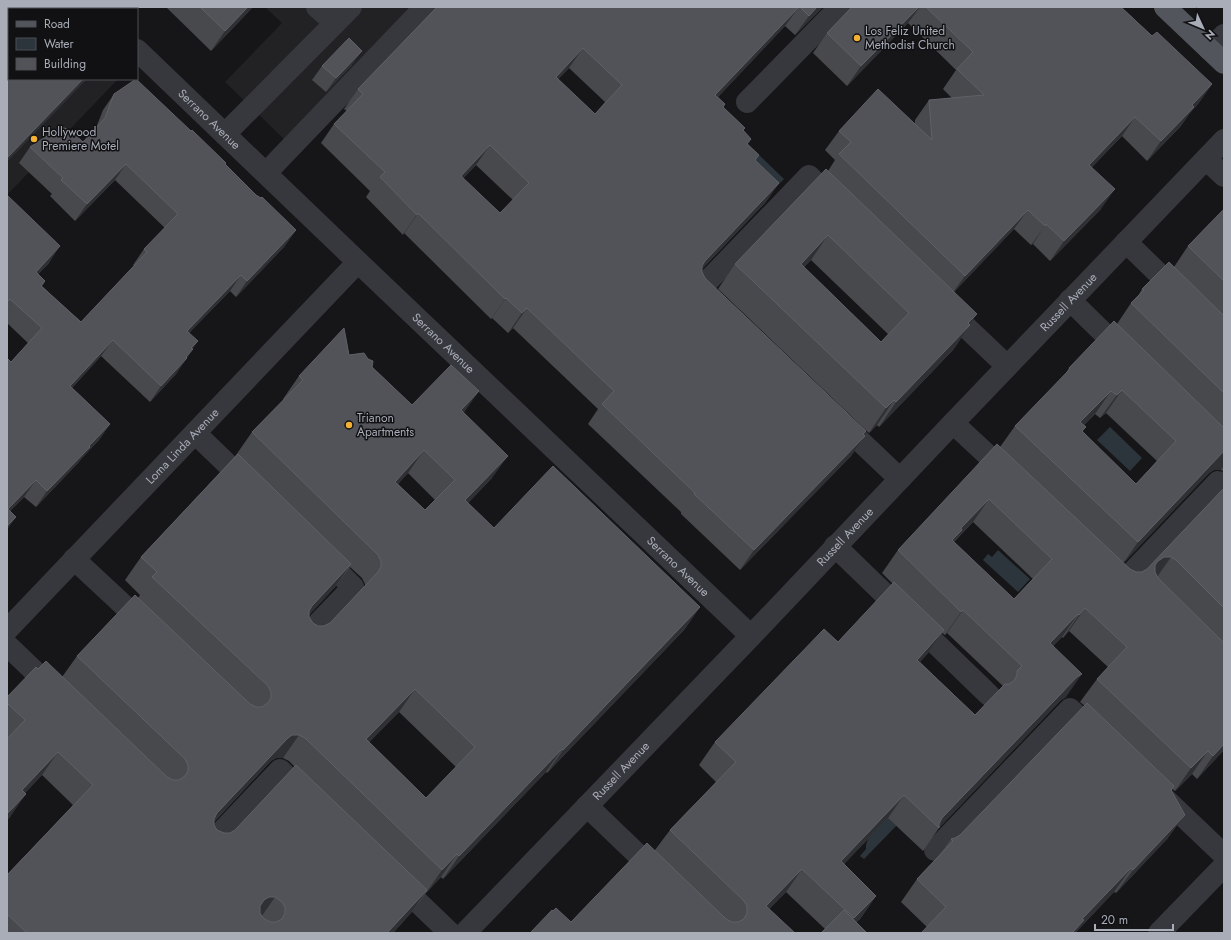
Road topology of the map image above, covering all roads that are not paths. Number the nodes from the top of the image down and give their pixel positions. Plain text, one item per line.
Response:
1 (317, 7) edge
2 (351, 7) edge
3 (425, 7) edge
4 (840, 7) edge
5 (1165, 7) edge
6 (335, 23) junction
7 (1219, 49) edge
8 (138, 51) edge
9 (747, 102) dead end
10 (224, 134) junction
11 (1224, 140) edge
12 (1206, 159) junction
13 (266, 173) junction
14 (1224, 176) edge
15 (848, 214) edge
16 (1126, 242) junction
17 (358, 262) junction
18 (932, 295) edge
19 (1070, 300) junction
20 (729, 316) edge
21 (1224, 337) edge
22 (1007, 366) junction
23 (1138, 366) edge
24 (827, 409) edge
25 (953, 423) junction
26 (195, 433) junction
27 (900, 479) junction
28 (1218, 482) edge
29 (1021, 487) edge
30 (264, 499) edge
31 (309, 543) edge
32 (835, 546) junction
33 (74, 559) junction
34 (1100, 562) edge
35 (7, 630) edge
36 (751, 636) junction
37 (305, 637) edge
38 (162, 642) edge
39 (7, 645) edge
40 (989, 695) dead end
41 (69, 704) edge
42 (1110, 747) edge
43 (1145, 779) edge
44 (587, 806) junction
45 (320, 808) edge
46 (210, 844) edge
47 (934, 850) edge
48 (1224, 855) edge
49 (1224, 866) edge
50 (382, 868) edge
51 (674, 889) edge
52 (450, 933) edge
53 (465, 933) edge
54 (1159, 933) edge

1 - 6 street
2 - 6 street
3 - 13 street
4 - 9 street
5 - 7 main road
6 - 10 street
8 - 10 street, Serrano Avenue
10 - 13 street, Serrano Avenue
11 - 12 street, Russell Avenue
12 - 14 street
12 - 16 street, Russell Avenue
13 - 17 street, Serrano Avenue
15 - 20 street
16 - 19 street, Russell Avenue
16 - 21 street
17 - 26 street, Loma Linda Avenue
17 - 36 street, Serrano Avenue
18 - 22 street
19 - 22 street, Russell Avenue
19 - 23 street
22 - 25 street, Russell Avenue
24 - 27 street
25 - 27 street, Russell Avenue
25 - 29 street
26 - 30 street
26 - 33 street, Loma Linda Avenue
27 - 32 street, Russell Avenue
28 - 34 street
31 - 37 street
32 - 36 street, Russell Avenue
32 - 40 street
33 - 35 street, Loma Linda Avenue
33 - 38 street
36 - 44 street, Russell Avenue
39 - 41 street
42 - 47 street
43 - 48 street
44 - 51 street
44 - 53 street, Russell Avenue
45 - 46 street
49 - 54 street
50 - 52 street

